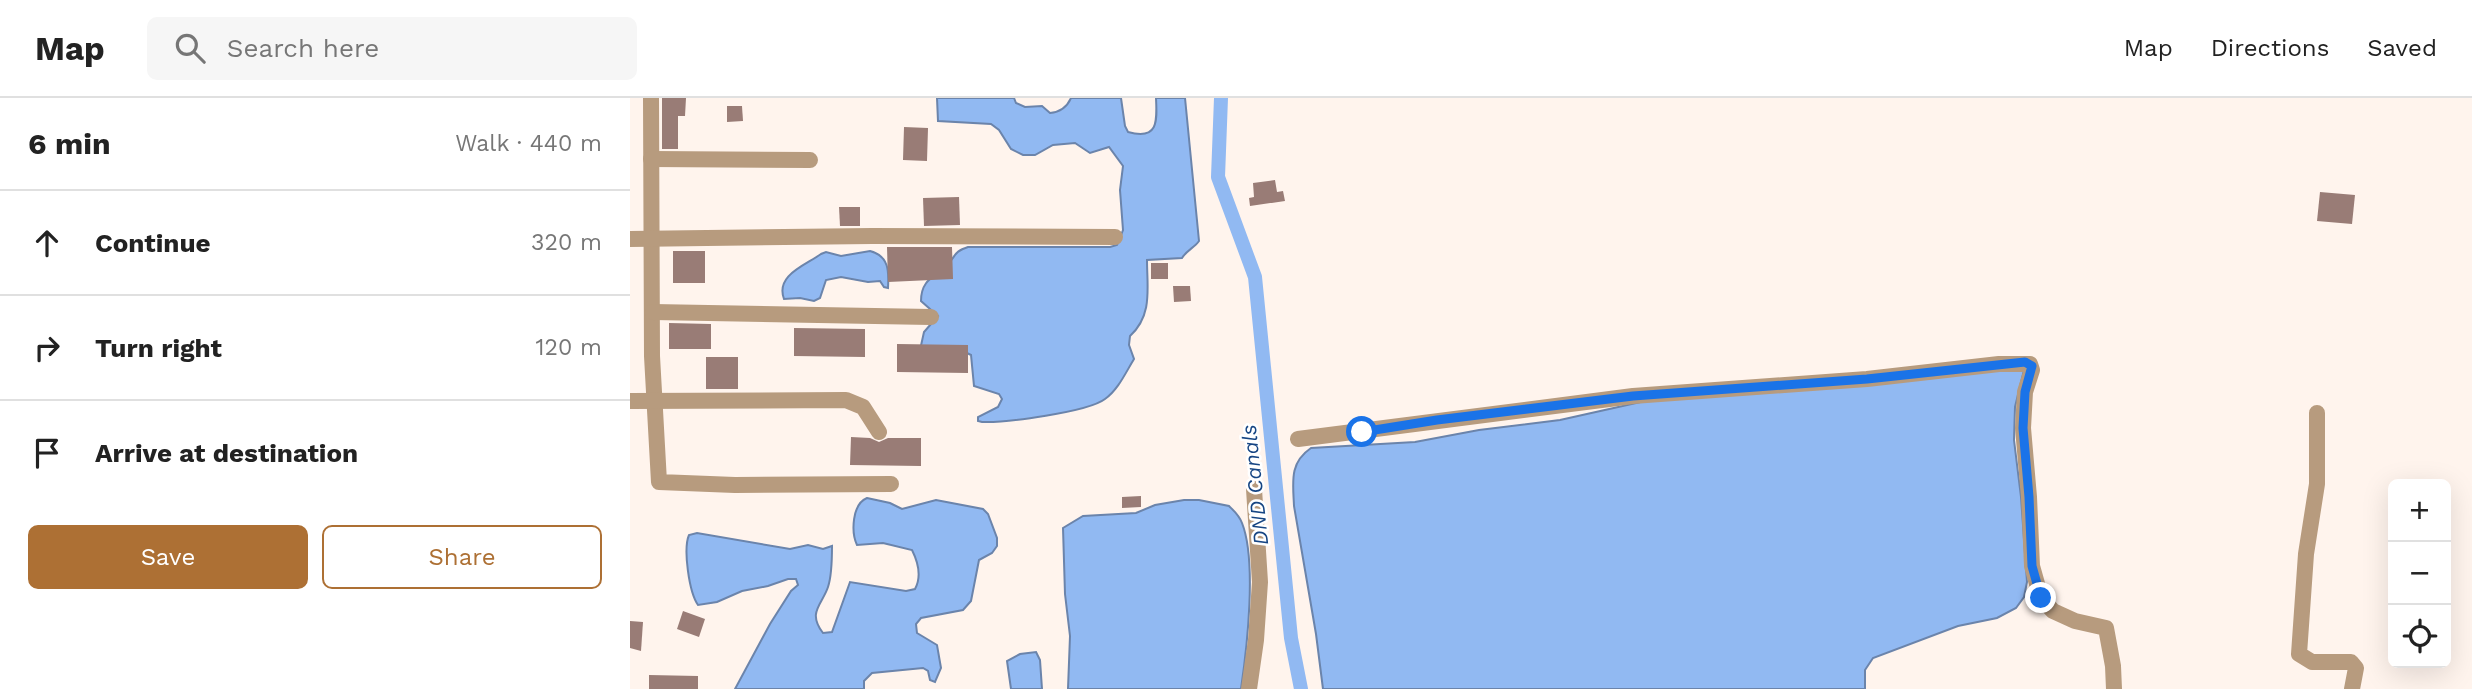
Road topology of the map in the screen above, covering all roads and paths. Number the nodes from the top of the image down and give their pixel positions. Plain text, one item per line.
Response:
1 (651, 98) edge
2 (651, 159) junction
3 (810, 160) dead end
4 (1115, 237) dead end
5 (630, 239) edge
6 (650, 240) junction
7 (653, 312) junction
8 (931, 317) dead end
9 (656, 400) junction
10 (630, 401) edge
11 (2317, 413) dead end
12 (879, 432) dead end
13 (1298, 439) dead end
14 (891, 484) dead end
15 (1254, 489) dead end
16 (1249, 689) edge
17 (2114, 689) edge
18 (2352, 689) edge

1 - 2 street
2 - 3 street
2 - 6 street
4 - 6 street
5 - 6 street
6 - 7 street
7 - 8 street
7 - 9 street
9 - 10 street
9 - 12 street
9 - 14 street
11 - 18 street
13 - 17 street
15 - 16 street

